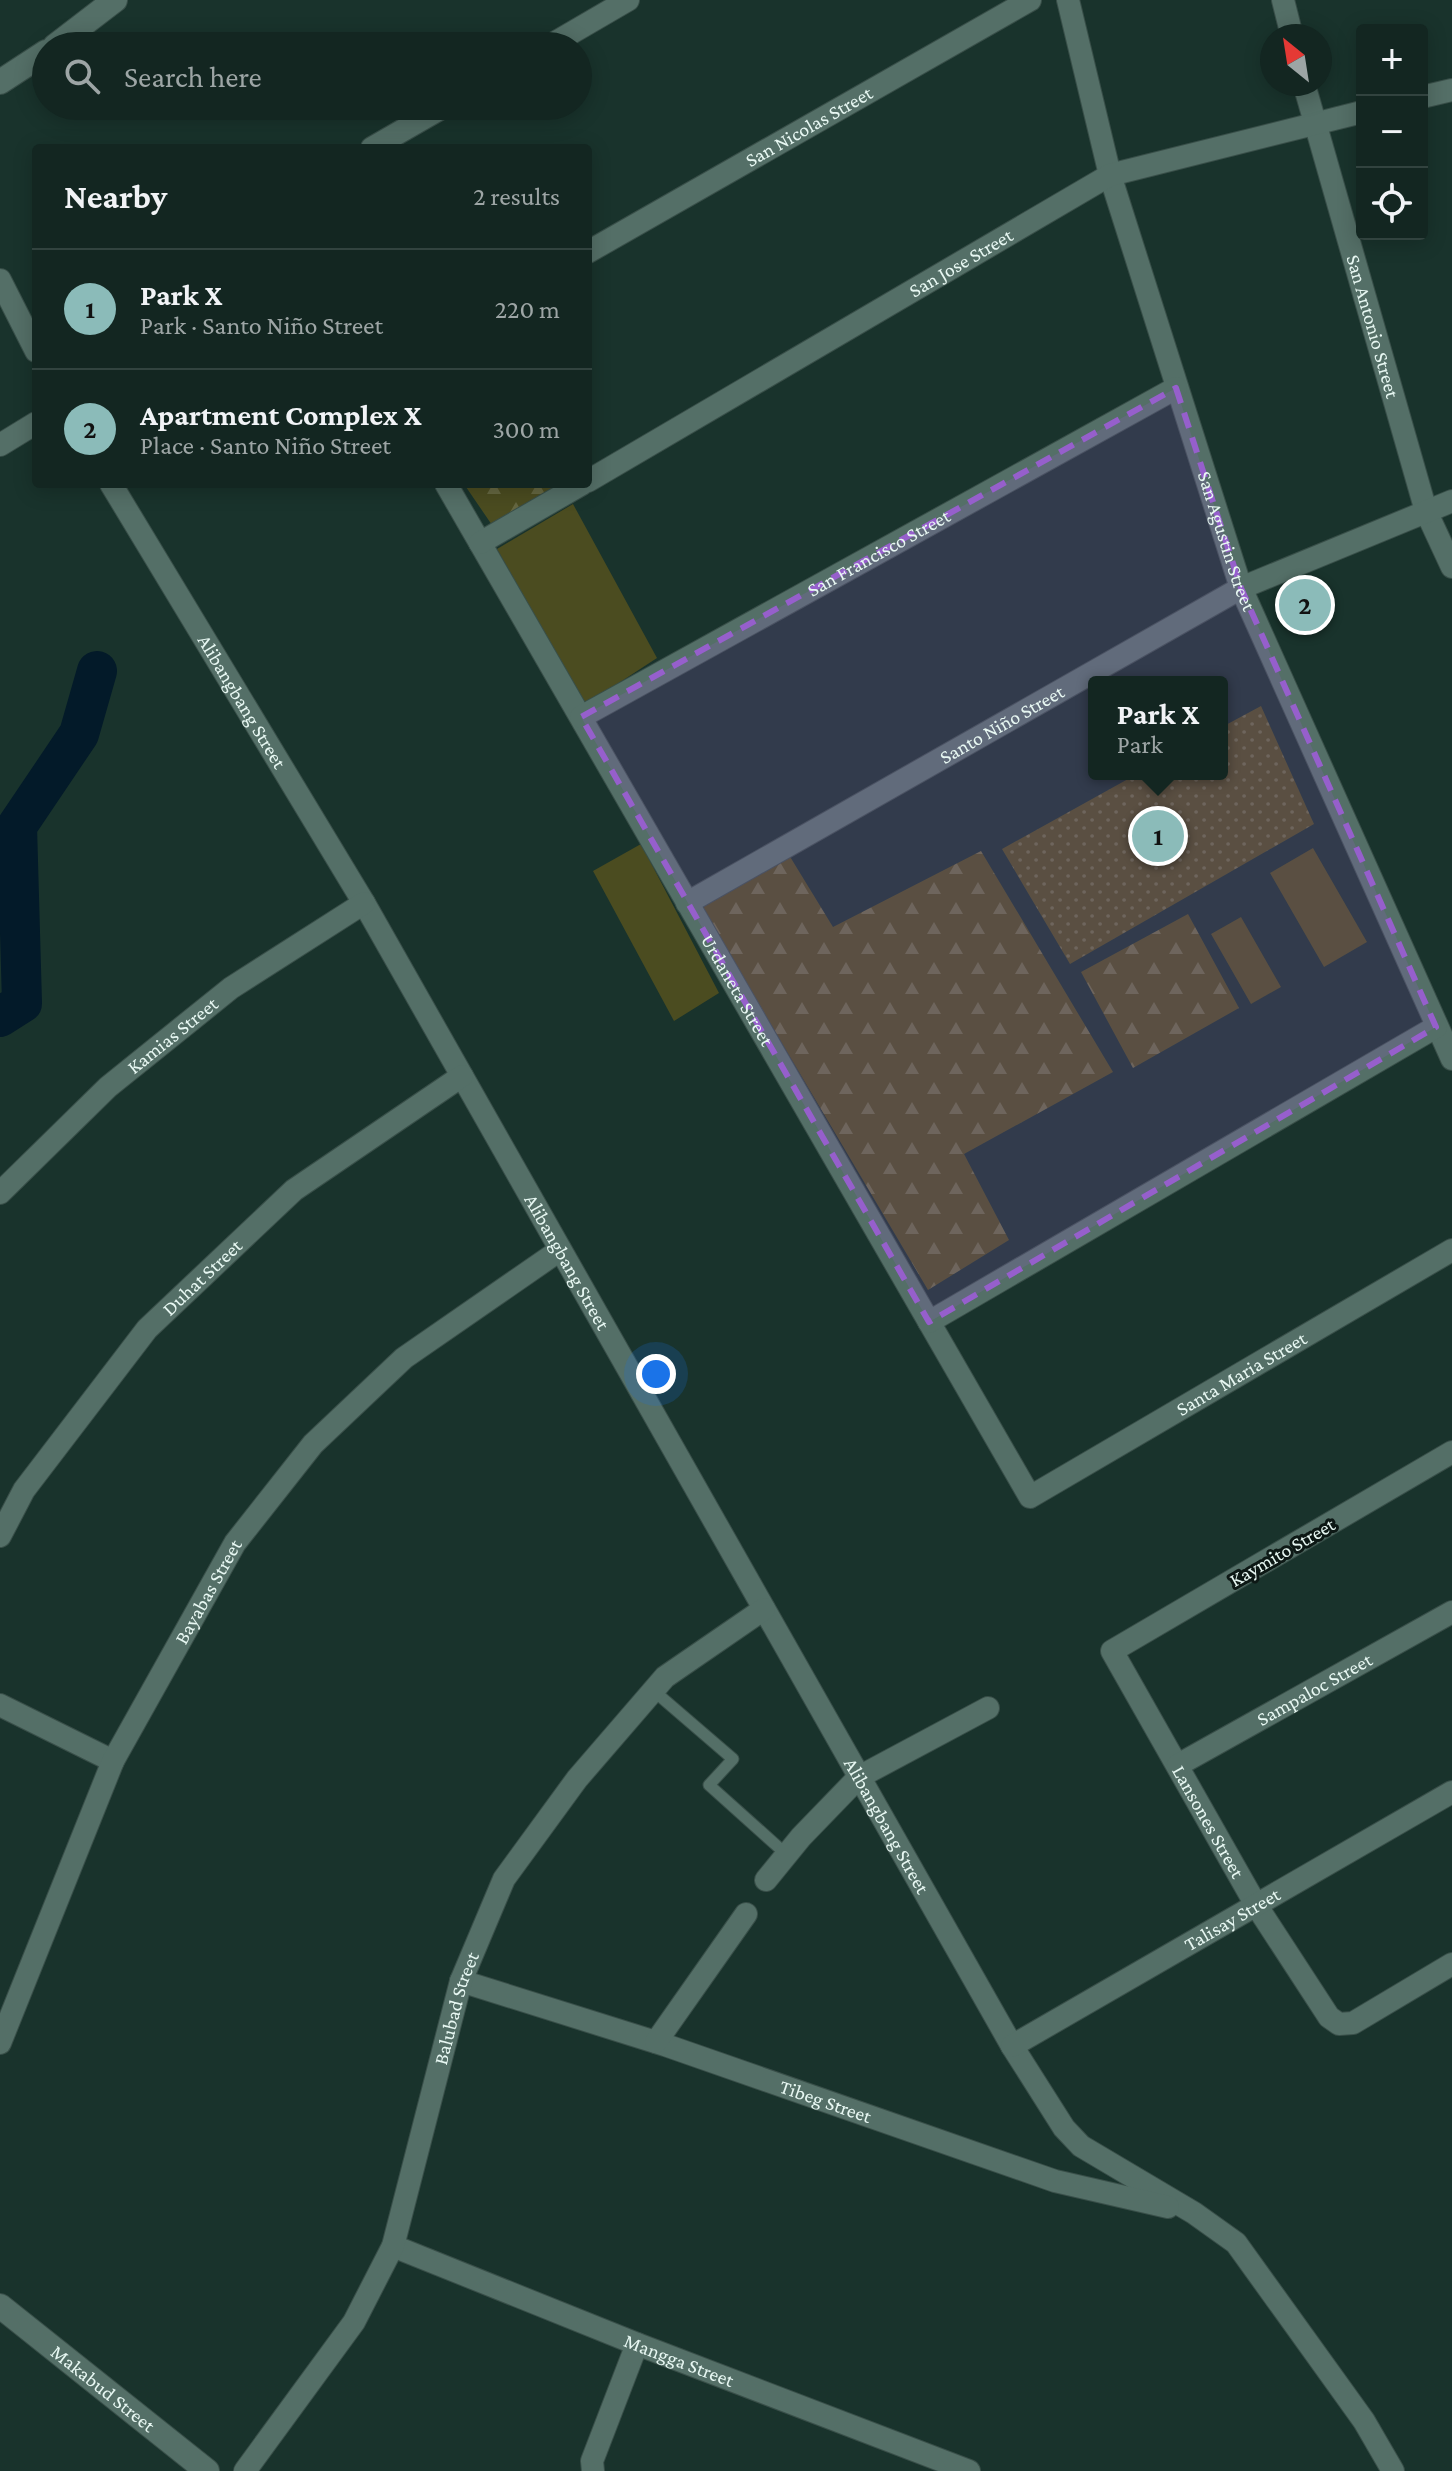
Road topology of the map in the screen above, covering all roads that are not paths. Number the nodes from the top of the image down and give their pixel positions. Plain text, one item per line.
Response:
1 (115, 0) edge
2 (628, 0) edge
3 (1030, 0) edge
4 (1068, 0) edge
5 (1283, 0) edge
6 (1289, 24) edge
7 (73, 32) edge
8 (573, 32) edge
9 (32, 61) edge
10 (0, 82) edge
11 (1452, 90) edge
12 (1307, 96) edge
13 (1426, 96) edge
14 (1356, 113) edge
15 (421, 120) edge
16 (1313, 124) junction
17 (379, 144) edge
18 (1110, 175) junction
19 (592, 250) edge
20 (0, 280) edge
21 (32, 343) edge
22 (1176, 388) junction
23 (32, 425) edge
24 (0, 445) edge
25 (592, 479) edge
26 (113, 488) edge
27 (448, 488) edge
28 (575, 488) edge
29 (1452, 501) edge
30 (1426, 511) junction
31 (480, 543) junction
32 (1452, 567) edge
33 (1241, 588) junction
34 (581, 717) junction
35 (364, 903) junction
36 (687, 903) junction
37 (1436, 1027) junction
38 (1452, 1059) edge
39 (462, 1076) junction
40 (0, 1193) edge
41 (560, 1250) junction
42 (1452, 1250) edge
43 (929, 1322) junction
44 (1452, 1452) edge
45 (1030, 1497) joint
46 (0, 1536) edge
47 (764, 1609) junction
48 (1452, 1612) edge
49 (1112, 1651) joint
50 (654, 1691) junction
51 (0, 1705) edge
52 (988, 1708) dead end
53 (113, 1761) junction
54 (1178, 1765) junction
55 (859, 1777) junction
56 (1452, 1792) edge
57 (786, 1854) junction
58 (766, 1880) dead end
59 (1256, 1905) junction
60 (746, 1914) dead end
61 (1452, 1964) edge
62 (461, 1981) junction
63 (656, 2042) junction
64 (0, 2043) edge
65 (1012, 2046) junction
66 (1194, 2213) junction
67 (393, 2246) junction
68 (0, 2306) edge
69 (637, 2344) junction
70 (207, 2471) edge
71 (245, 2471) edge
72 (593, 2471) edge
73 (969, 2471) edge
74 (1393, 2471) edge

1 - 7 street
2 - 8 street
3 - 19 street, San Nicolas Street
4 - 18 street, San Agustin Street
5 - 6 street
9 - 10 street
11 - 13 street
12 - 16 street, San Antonio Street
14 - 16 street, San Jose Street
15 - 17 street
16 - 18 street, San Jose Street
16 - 30 street, San Antonio Street
18 - 22 street, San Agustin Street
18 - 25 street, San Jose Street
20 - 21 street
22 - 33 street, San Agustin Street
22 - 34 street, San Francisco Street
23 - 24 street
26 - 35 street, Alibangbang Street
27 - 31 street, Urdaneta Street
28 - 31 street
29 - 30 street, Santo Niño Street
30 - 32 street, San Antonio Street
30 - 33 street, Santo Niño Street
31 - 34 street, Urdaneta Street
33 - 36 street, Santo Niño Street
33 - 37 street, San Agustin Street
34 - 36 street, Urdaneta Street
35 - 39 street, Alibangbang Street
35 - 40 street, Kamias Street
36 - 43 street, Urdaneta Street
37 - 38 street, San Agustin Street
37 - 43 street
39 - 41 street, Alibangbang Street
39 - 46 street, Duhat Street
41 - 47 street, Alibangbang Street
41 - 53 street, Bayabas Street
42 - 45 street, Santa Maria Street
43 - 45 street, Urdaneta Street
44 - 49 street, Kaymito Street
47 - 50 street, Balubad Street
47 - 55 street, Alibangbang Street
48 - 54 street, Sampaloc Street
49 - 54 street, Lansones Street
50 - 57 lane
50 - 62 street, Balubad Street
51 - 53 street
52 - 55 street
53 - 64 street, Bayabas Street
54 - 59 street, Lansones Street
55 - 57 street
55 - 65 street, Alibangbang Street
56 - 59 street, Talisay Street
57 - 58 street
59 - 61 street, Lansones Street
59 - 65 street, Talisay Street
60 - 63 street
62 - 63 street, Tibeg Street
62 - 67 street, Balubad Street
63 - 66 street, Tibeg Street
65 - 66 street, Alibangbang Street
66 - 74 street, Alibangbang Street
67 - 69 street, Mangga Street
67 - 71 street, Balubad Street
68 - 70 street, Makabud Street
69 - 72 street
69 - 73 street, Mangga Street

